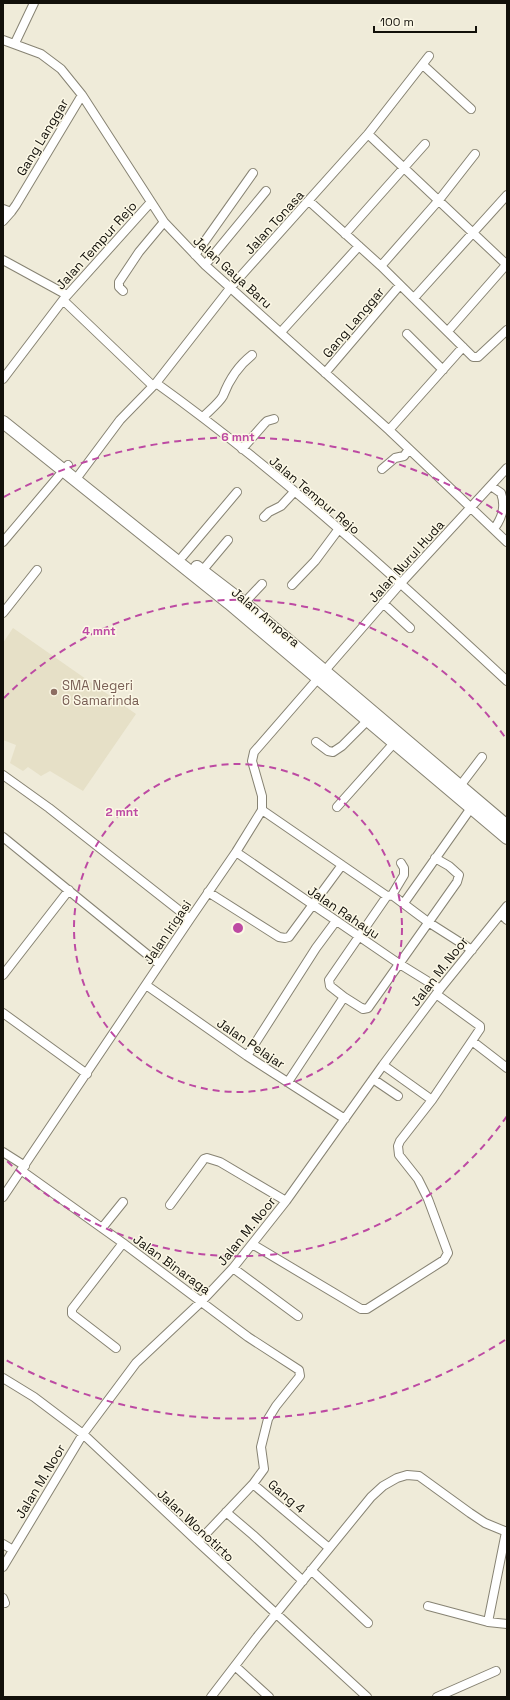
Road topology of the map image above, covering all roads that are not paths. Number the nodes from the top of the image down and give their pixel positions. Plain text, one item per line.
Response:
1 (34, 3) edge
2 (3, 40) edge
3 (15, 43) junction
4 (429, 56) dead end
5 (423, 65) junction
6 (82, 95) junction
7 (471, 109) dead end
8 (368, 134) junction
9 (425, 144) dead end
10 (476, 154) dead end
11 (404, 168) junction
12 (254, 173) dead end
13 (266, 191) dead end
14 (507, 195) edge
15 (439, 200) junction
16 (309, 201) junction
17 (151, 202) junction
18 (7, 210) edge
19 (3, 221) edge
20 (164, 222) junction
21 (473, 233) junction
22 (345, 234) junction
23 (359, 246) junction
24 (195, 255) junction
25 (3, 260) edge
26 (205, 265) junction
27 (507, 265) edge
28 (381, 266) junction
29 (400, 285) junction
30 (231, 287) junction
31 (123, 291) dead end
32 (65, 297) junction
33 (414, 298) junction
34 (507, 330) edge
35 (448, 331) junction
36 (281, 332) junction
37 (407, 334) dead end
38 (463, 347) junction
39 (252, 355) dead end
40 (443, 370) junction
41 (326, 373) junction
42 (3, 379) edge
43 (154, 385) junction
44 (3, 414) edge
45 (203, 417) junction
46 (274, 419) dead end
47 (3, 422) edge
48 (389, 430) junction
49 (242, 449) junction
50 (409, 449) junction
51 (66, 467) junction
52 (507, 468) edge
53 (382, 469) dead end
54 (77, 477) junction
55 (491, 486) junction
56 (237, 492) dead end
57 (294, 492) junction
58 (467, 504) junction
59 (264, 517) dead end
60 (338, 530) junction
61 (494, 530) junction
62 (228, 540) dead end
63 (3, 542) edge
64 (507, 542) edge
65 (184, 556) junction
66 (37, 570) dead end
67 (202, 571) junction
68 (401, 583) junction
69 (262, 584) dead end
70 (292, 585) dead end
71 (244, 603) junction
72 (383, 603) junction
73 (3, 613) edge
74 (410, 628) dead end
75 (321, 675) junction
76 (507, 681) edge
77 (368, 720) junction
78 (316, 742) dead end
79 (394, 742) junction
80 (482, 758) dead end
81 (3, 775) edge
82 (460, 786) junction
83 (337, 807) dead end
84 (471, 808) junction
85 (262, 810) junction
86 (507, 826) edge
87 (3, 837) edge
88 (507, 838) edge
89 (236, 852) junction
90 (434, 858) junction
91 (401, 863) dead end
92 (342, 866) junction
93 (69, 890) junction
94 (208, 892) junction
95 (390, 896) junction
96 (404, 903) junction
97 (313, 905) junction
98 (507, 906) edge
99 (504, 917) edge
100 (190, 919) junction
101 (336, 921) junction
102 (428, 922) junction
103 (359, 936) junction
104 (472, 950) junction
105 (157, 963) junction
106 (398, 963) junction
107 (3, 975) edge
108 (146, 985) junction
109 (438, 991) junction
110 (344, 997) junction
111 (3, 1013) edge
112 (472, 1041) junction
113 (247, 1056) junction
114 (383, 1065) junction
115 (507, 1068) edge
116 (87, 1074) junction
117 (373, 1079) junction
118 (288, 1082) junction
119 (398, 1096) dead end
120 (432, 1100) junction
121 (345, 1119) junction
122 (3, 1152) edge
123 (23, 1168) junction
124 (3, 1197) edge
125 (286, 1201) junction
126 (123, 1202) dead end
127 (170, 1205) dead end
128 (102, 1228) junction
129 (123, 1243) junction
130 (252, 1244) junction
131 (233, 1268) junction
132 (202, 1301) junction
133 (298, 1316) dead end
134 (116, 1348) dead end
135 (3, 1378) edge
136 (82, 1434) junction
137 (254, 1484) junction
138 (226, 1512) junction
139 (507, 1532) edge
140 (198, 1542) junction
141 (3, 1544) edge
142 (329, 1548) junction
143 (13, 1550) junction
144 (3, 1567) edge
145 (312, 1570) junction
146 (303, 1581) junction
147 (428, 1606) dead end
148 (277, 1615) junction
149 (488, 1622) junction
150 (368, 1623) dead end
151 (507, 1624) edge
152 (233, 1669) junction
153 (496, 1671) dead end
154 (211, 1697) edge
155 (269, 1697) edge
156 (367, 1697) edge
157 (437, 1697) edge

1 - 3 street
2 - 3 street, Jalan Gaya Baru
3 - 6 street, Jalan Gaya Baru
4 - 5 street, Jalan Tonasa
5 - 7 street
5 - 8 street, Jalan Tonasa
6 - 17 street, Jalan Gaya Baru
6 - 18 street, Gang Langgar
8 - 11 street
8 - 16 street, Jalan Tonasa
9 - 11 street
10 - 15 street
11 - 15 street
11 - 22 street
12 - 24 street
13 - 26 street
14 - 21 street
15 - 21 street
15 - 28 street
16 - 22 street
16 - 30 street, Jalan Tonasa
17 - 20 street, Jalan Gaya Baru
17 - 32 street, Jalan Tempur Rejo
18 - 19 street, Gang Langgar
20 - 24 street, Jalan Gaya Baru
20 - 31 street
21 - 27 street
21 - 33 street
22 - 23 street
23 - 28 street
23 - 36 street
24 - 26 street, Jalan Gaya Baru
25 - 32 street
26 - 30 street, Jalan Gaya Baru
27 - 35 street
28 - 29 street
29 - 33 street
29 - 41 street, Gang Langgar
30 - 36 street, Jalan Gaya Baru
30 - 43 street, Jalan Tonasa
32 - 42 street
32 - 43 street, Jalan Tempur Rejo
33 - 35 street
34 - 38 street
35 - 38 street
36 - 41 street, Jalan Gaya Baru
37 - 40 street
38 - 40 street
39 - 45 street
40 - 48 street
41 - 48 street, Jalan Gaya Baru
43 - 45 street, Jalan Tempur Rejo
43 - 54 street, Jalan Tonasa
44 - 51 main road, Jalan Ampera
45 - 49 street, Jalan Tempur Rejo
46 - 49 street
47 - 51 main road, Jalan Ampera
48 - 50 street, Jalan Gaya Baru
49 - 57 street, Jalan Tempur Rejo
50 - 53 street
50 - 58 street, Jalan Gaya Baru
51 - 54 main road, Jalan Ampera
51 - 63 street
52 - 55 street, Jalan Nurul Huda
54 - 65 main road, Jalan Ampera
54 - 75 main road, Jalan Ampera
55 - 58 street, Jalan Nurul Huda
55 - 61 street
56 - 65 street
57 - 59 street
57 - 60 street, Jalan Tempur Rejo
58 - 61 street, Jalan Gaya Baru
58 - 68 street, Jalan Nurul Huda
60 - 68 street, Jalan Tempur Rejo
60 - 70 street
61 - 64 street, Jalan Gaya Baru
62 - 67 street
65 - 67 main road, Jalan Ampera
66 - 73 street
67 - 71 main road, Jalan Ampera
68 - 72 street, Jalan Nurul Huda
68 - 76 street, Jalan Tempur Rejo
69 - 71 street
71 - 75 main road, Jalan Ampera
72 - 74 street
72 - 75 street, Jalan Nurul Huda
75 - 77 main road, Jalan Ampera
75 - 82 main road, Jalan Ampera
75 - 85 street
77 - 78 street
77 - 79 main road, Jalan Ampera
79 - 83 street
79 - 84 main road, Jalan Ampera
80 - 82 street
81 - 100 street
82 - 86 main road, Jalan Ampera
84 - 88 main road, Jalan Ampera
84 - 90 street
85 - 89 street, Jalan Irigasi
85 - 92 street
87 - 93 street
89 - 94 street, Jalan Irigasi
89 - 97 street, Jalan Rahayu
90 - 96 street
90 - 102 street
91 - 95 street
92 - 95 street
92 - 97 street
93 - 105 street
93 - 107 street
94 - 97 street
94 - 100 street, Jalan Irigasi
95 - 96 street
95 - 103 street
96 - 102 street
97 - 101 street, Jalan Rahayu
98 - 99 street, Jalan M. Noor
99 - 104 street, Jalan M. Noor
100 - 105 street, Jalan Irigasi
101 - 103 street, Jalan Rahayu
101 - 113 street
102 - 104 street
102 - 106 street
103 - 106 street, Jalan Rahayu
103 - 110 street
104 - 109 street, Jalan M. Noor
105 - 108 street, Jalan Irigasi
106 - 109 street, Jalan Rahayu
106 - 110 street
108 - 113 street, Jalan Pelajar
108 - 116 street, Jalan Irigasi
109 - 112 street, Jalan Rahayu
109 - 114 street, Jalan M. Noor
110 - 118 street
111 - 116 street
112 - 115 street
112 - 120 street
113 - 118 street, Jalan Pelajar
114 - 117 street, Jalan M. Noor
114 - 120 street
116 - 123 street, Jalan Irigasi
117 - 119 street
117 - 121 street, Jalan M. Noor
118 - 121 street, Jalan Pelajar
120 - 130 street
121 - 125 street, Jalan M. Noor
122 - 123 street, Jalan Binaraga
123 - 124 street, Jalan Irigasi
123 - 128 street, Jalan Binaraga
125 - 127 street
125 - 130 street, Jalan M. Noor
126 - 128 street
128 - 129 street, Jalan Binaraga
129 - 132 street, Jalan Binaraga
129 - 134 street
130 - 131 street, Jalan M. Noor
131 - 132 street, Jalan M. Noor
131 - 133 street
132 - 136 street, Jalan M. Noor
132 - 137 street, Jalan Binaraga
135 - 136 street, Jalan Wonotirto
136 - 140 street, Jalan Wonotirto
136 - 143 street, Jalan M. Noor
137 - 138 street, Gang 4
137 - 142 street, Gang 4
138 - 140 street, Gang 4
138 - 146 street
139 - 142 street
139 - 149 street
140 - 148 street, Jalan Wonotirto
141 - 143 street
142 - 145 street
143 - 144 street, Jalan M. Noor
145 - 146 street
145 - 150 street
146 - 148 street
147 - 149 street
148 - 152 street
148 - 156 street, Jalan Wonotirto
149 - 151 street
152 - 154 street
152 - 155 street
153 - 157 street

